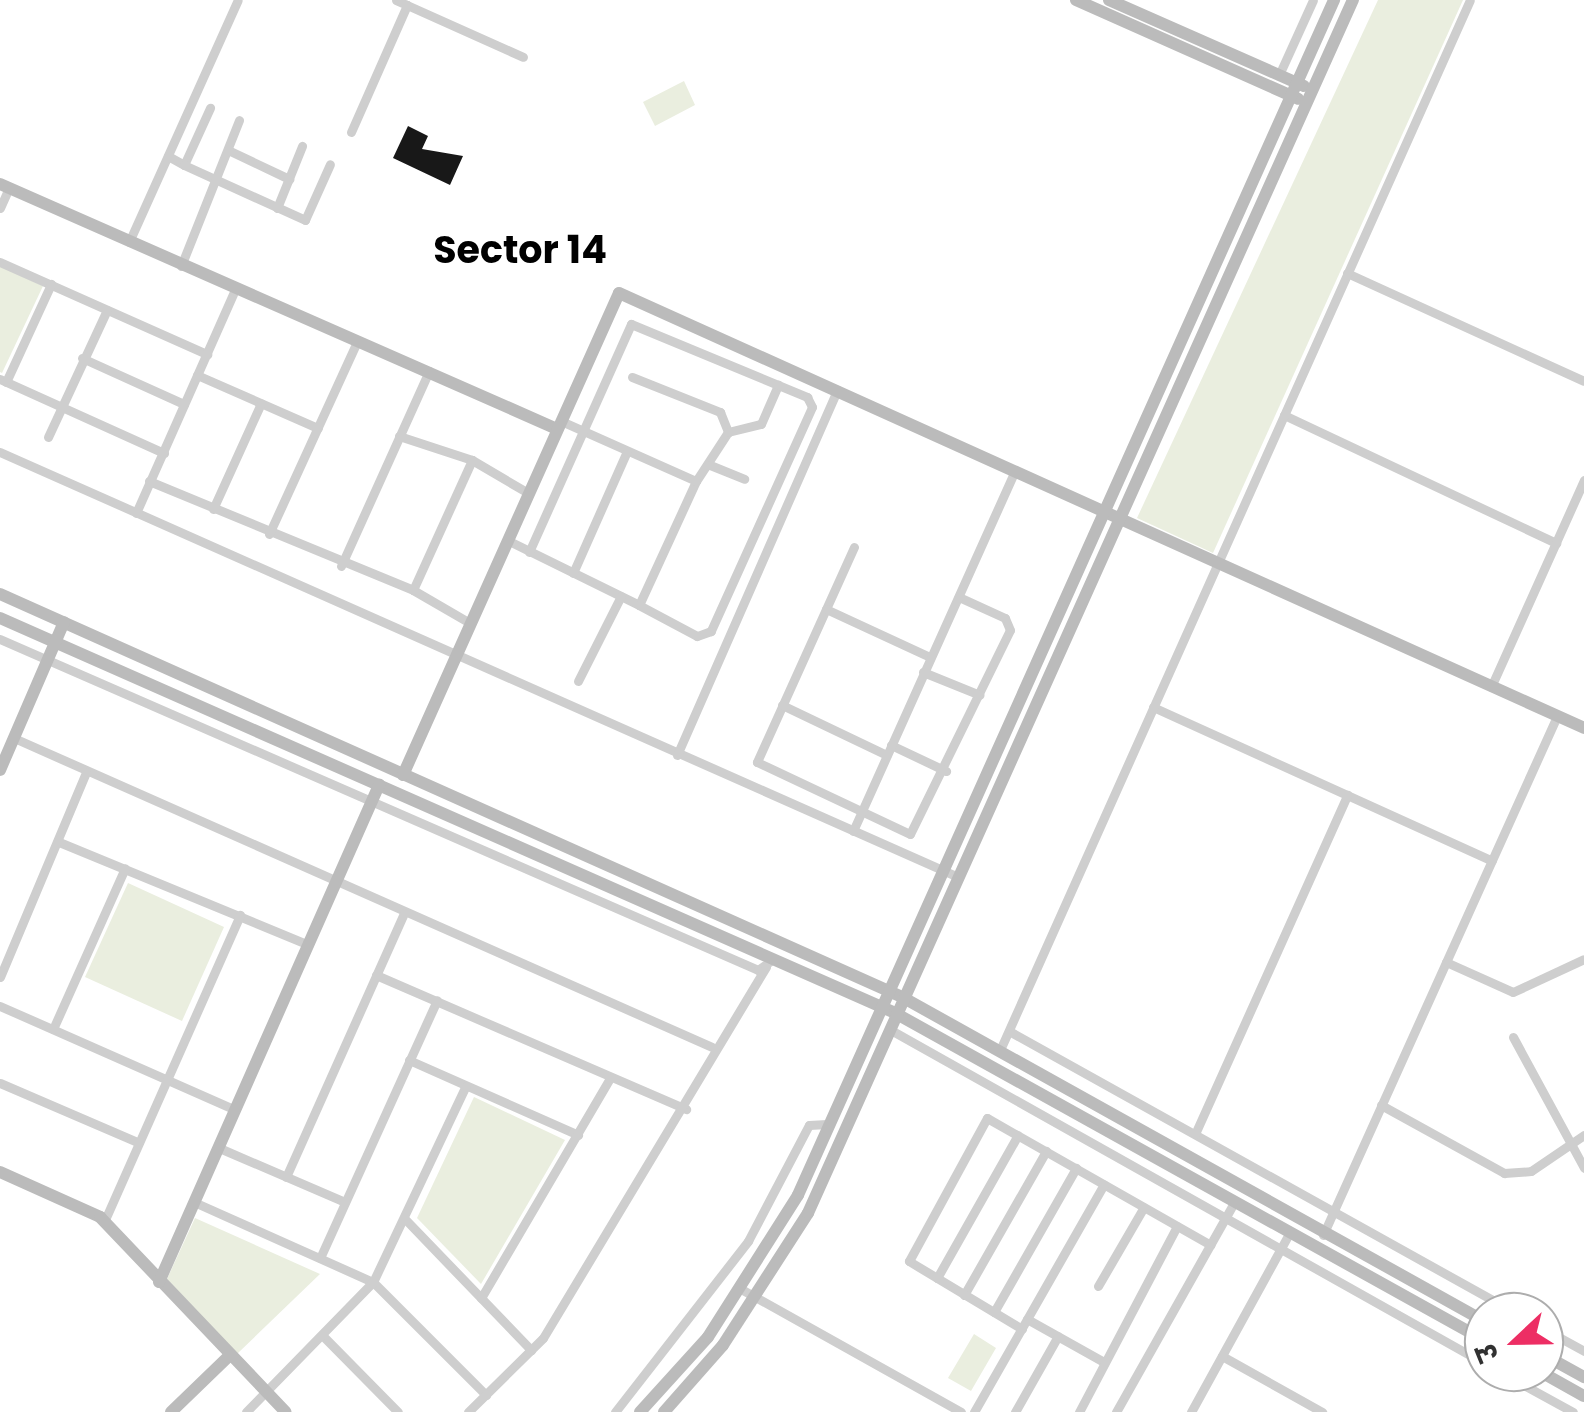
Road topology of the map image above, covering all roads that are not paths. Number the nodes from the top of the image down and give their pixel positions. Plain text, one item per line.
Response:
1 (238, 0) edge
2 (396, 0) edge
3 (1076, 0) edge
4 (1109, 0) edge
5 (1312, 0) edge
6 (1334, 0) edge
7 (1353, 0) edge
8 (1470, 0) edge
9 (407, 4) junction
10 (522, 57) dead end
11 (1279, 76) junction
12 (1295, 90) junction
13 (1310, 96) junction
14 (210, 108) dead end
15 (239, 120) dead end
16 (350, 132) dead end
17 (302, 146) dead end
18 (228, 150) junction
19 (168, 156) junction
20 (330, 164) dead end
21 (184, 165) junction
22 (289, 179) junction
23 (216, 180) junction
24 (5, 186) edge
25 (0, 208) edge
26 (277, 208) junction
27 (129, 242) junction
28 (0, 262) edge
29 (181, 266) junction
30 (1347, 273) junction
31 (51, 284) junction
32 (235, 290) junction
33 (107, 310) junction
34 (356, 344) junction
35 (206, 354) junction
36 (82, 358) junction
37 (429, 372) junction
38 (197, 375) junction
39 (632, 377) dead end
40 (3, 381) edge
41 (1584, 382) edge
42 (778, 385) junction
43 (837, 390) junction
44 (261, 403) junction
45 (184, 404) junction
46 (64, 406) junction
47 (1284, 414) junction
48 (559, 425) junction
49 (318, 428) junction
50 (582, 430) junction
51 (728, 432) junction
52 (48, 436) dead end
53 (399, 436) junction
54 (627, 451) junction
55 (0, 452) edge
56 (164, 453) junction
57 (472, 460) junction
58 (710, 465) junction
59 (1015, 470) junction
60 (744, 479) dead end
61 (1584, 480) edge
62 (149, 481) junction
63 (696, 481) junction
64 (528, 492) junction
65 (213, 510) junction
66 (136, 513) junction
67 (1113, 514) junction
68 (269, 534) junction
69 (506, 540) junction
70 (1556, 543) junction
71 (854, 547) dead end
72 (529, 552) junction
73 (1218, 562) junction
74 (341, 566) junction
75 (573, 573) junction
76 (413, 590) junction
77 (0, 594) edge
78 (621, 596) junction
79 (960, 596) junction
80 (639, 606) junction
81 (826, 609) junction
82 (0, 618) edge
83 (64, 622) junction
84 (470, 623) junction
85 (0, 639) edge
86 (55, 642) junction
87 (930, 657) junction
88 (454, 658) junction
89 (47, 661) junction
90 (923, 672) junction
91 (578, 681) dead end
92 (1491, 687) junction
93 (980, 696) junction
94 (782, 706) junction
95 (1153, 707) junction
96 (1557, 716) junction
97 (1584, 728) edge
98 (14, 738) junction
99 (889, 750) junction
100 (676, 754) junction
101 (0, 770) edge
102 (946, 771) junction
103 (86, 772) junction
104 (399, 774) junction
105 (383, 787) junction
106 (1347, 795) junction
107 (373, 802) junction
108 (861, 812) junction
109 (853, 831) junction
110 (59, 842) junction
111 (1492, 861) junction
112 (125, 868) junction
113 (951, 874) junction
114 (337, 884) junction
115 (404, 913) junction
116 (240, 915) junction
117 (309, 945) junction
118 (1584, 959) edge
119 (770, 961) junction
120 (1446, 962) junction
121 (376, 976) junction
122 (0, 977) edge
123 (897, 994) junction
124 (437, 1000) junction
125 (0, 1006) edge
126 (889, 1011) junction
127 (888, 1029) junction
128 (53, 1030) junction
129 (1009, 1031) junction
130 (1513, 1037) dead end
131 (712, 1047) junction
132 (1000, 1050) junction
133 (409, 1060) junction
134 (610, 1078) junction
135 (167, 1080) junction
136 (0, 1083) edge
137 (465, 1087) junction
138 (1381, 1105) junction
139 (234, 1109) junction
140 (686, 1109) junction
141 (828, 1124) junction
142 (1194, 1134) junction
143 (578, 1135) junction
144 (1018, 1135) junction
145 (1584, 1135) edge
146 (139, 1143) junction
147 (1570, 1143) junction
148 (217, 1147) junction
149 (1046, 1151) junction
150 (1076, 1168) junction
151 (1584, 1168) edge
152 (0, 1172) edge
153 (286, 1177) junction
154 (1104, 1184) junction
155 (1235, 1201) junction
156 (194, 1202) junction
157 (345, 1202) junction
158 (1144, 1207) junction
159 (1333, 1211) junction
160 (404, 1220) junction
161 (1225, 1220) junction
162 (104, 1222) junction
163 (1178, 1226) junction
164 (1290, 1232) junction
165 (1324, 1233) junction
166 (1211, 1245) junction
167 (1317, 1247) junction
168 (1280, 1250) junction
169 (320, 1258) junction
170 (937, 1278) junction
171 (159, 1282) junction
172 (373, 1282) junction
173 (1098, 1286) dead end
174 (741, 1289) junction
175 (1478, 1292) edge
176 (964, 1294) junction
177 (754, 1296) junction
178 (481, 1298) junction
179 (1464, 1311) edge
180 (994, 1312) junction
181 (1024, 1324) junction
182 (1464, 1329) edge
183 (322, 1335) junction
184 (1058, 1336) junction
185 (531, 1350) junction
186 (1464, 1352) edge
187 (230, 1356) junction
188 (1222, 1356) junction
189 (1102, 1361) junction
190 (266, 1392) junction
191 (1536, 1392) edge
192 (486, 1395) junction
193 (1319, 1411) edge
194 (171, 1412) edge
195 (246, 1412) edge
196 (286, 1412) edge
197 (398, 1412) edge
198 (468, 1412) edge
199 (615, 1412) edge
200 (640, 1412) edge
201 (664, 1412) edge
202 (961, 1412) edge
203 (974, 1412) edge
204 (1015, 1412) edge
205 (1079, 1412) edge
206 (1116, 1412) edge
207 (1191, 1412) edge
208 (1573, 1412) edge

1 - 19 street
2 - 9 street
3 - 12 street
4 - 11 street
5 - 11 street
6 - 12 street
7 - 13 street
8 - 30 street
9 - 10 street
9 - 16 street
11 - 12 street
12 - 13 street
12 - 67 street
13 - 67 street
14 - 21 street
15 - 18 street
17 - 22 street
18 - 22 street
18 - 23 street
19 - 21 street
19 - 27 street
20 - 26 street
21 - 23 street
22 - 26 street
23 - 26 street
23 - 29 street
24 - 25 street
24 - 27 street
27 - 29 street
28 - 31 street
29 - 32 street
30 - 41 street
30 - 47 street
31 - 33 street
31 - 40 street
32 - 34 street
32 - 35 street
33 - 35 street
33 - 36 street
34 - 37 street
34 - 49 street
35 - 38 street
36 - 45 street
36 - 46 street
37 - 48 street
37 - 53 street
38 - 44 street
38 - 45 street
39 - 51 street
40 - 46 street
42 - 50 street
42 - 51 street
42 - 80 street
43 - 48 street
43 - 59 street
43 - 100 street
44 - 49 street
44 - 65 street
45 - 56 street
46 - 52 street
46 - 56 street
47 - 70 street
47 - 73 street
48 - 50 street
48 - 64 street
49 - 68 street
50 - 54 street
50 - 72 street
51 - 58 street
53 - 57 street
53 - 74 street
54 - 63 street
54 - 75 street
55 - 66 street
56 - 62 street
57 - 64 street
57 - 76 street
58 - 60 street
58 - 63 street
59 - 67 street
59 - 79 street
61 - 70 street
62 - 65 street
62 - 66 street
63 - 80 street
64 - 69 street
65 - 68 street
66 - 88 street
67 - 73 street
67 - 113 street
68 - 74 street
69 - 72 street
69 - 84 street
70 - 92 street
71 - 81 street
72 - 75 street
73 - 92 street
73 - 95 street
74 - 76 street
75 - 78 street
76 - 84 street
77 - 83 street
78 - 80 street
78 - 91 street
79 - 87 street
79 - 93 street
81 - 87 street
81 - 94 street
82 - 86 street
83 - 86 street
83 - 104 street
84 - 88 street
85 - 89 street
86 - 89 street
86 - 105 street
87 - 90 street
88 - 100 street
88 - 104 street
89 - 98 street
89 - 107 street
90 - 93 street
90 - 99 street
92 - 96 street
93 - 102 street
94 - 99 street
94 - 108 street
95 - 106 street
95 - 129 street
96 - 97 street
96 - 111 street
98 - 101 street
98 - 103 street
99 - 102 street
99 - 108 street
100 - 109 street
102 - 108 street
103 - 110 street
103 - 114 street
104 - 105 street
104 - 123 street
105 - 107 street
105 - 119 street
106 - 111 street
106 - 142 street
107 - 114 street
107 - 119 street
108 - 109 street
109 - 113 street
110 - 112 street
110 - 122 street
111 - 120 street
112 - 116 street
112 - 128 street
113 - 123 street
114 - 115 street
114 - 117 street
115 - 121 street
115 - 131 street
116 - 117 street
116 - 135 street
117 - 139 street
118 - 120 street
119 - 126 street
119 - 131 street
120 - 138 street
121 - 124 street
121 - 153 street
123 - 126 street
123 - 132 street
124 - 133 street
124 - 134 street
125 - 128 street
126 - 127 street
126 - 141 street
126 - 155 street
127 - 161 street
127 - 177 street
128 - 135 street
129 - 132 street
129 - 142 street
130 - 147 street
131 - 140 street
132 - 165 street
133 - 137 street
133 - 157 street
134 - 140 street
134 - 143 street
135 - 139 street
135 - 146 street
136 - 146 street
137 - 143 street
137 - 160 street
138 - 147 street
138 - 159 street
139 - 148 street
140 - 185 street
141 - 174 street
141 - 199 street
142 - 159 street
143 - 178 street
144 - 149 street
144 - 170 street
144 - 170 street
145 - 147 street
146 - 162 street
147 - 151 street
148 - 153 street
148 - 156 street
149 - 150 street
149 - 176 street
150 - 154 street
150 - 180 street
152 - 162 street
153 - 157 street
154 - 158 street
154 - 181 street
155 - 161 street
155 - 164 street
156 - 169 street
156 - 171 street
157 - 169 street
158 - 163 street
158 - 173 street
159 - 165 street
159 - 175 street
160 - 172 street
160 - 178 street
161 - 166 street
161 - 168 street
162 - 171 street
163 - 166 street
163 - 189 street
164 - 167 street
164 - 168 street
165 - 167 street
165 - 179 street
166 - 206 street
167 - 182 street
168 - 186 street
168 - 188 street
169 - 172 street
170 - 176 street
171 - 187 street
172 - 183 street
172 - 192 street
174 - 177 street
174 - 200 street
176 - 180 street
177 - 201 street
177 - 202 street
178 - 185 street
180 - 181 street
181 - 184 street
181 - 203 street
183 - 190 street
183 - 197 street
184 - 189 street
184 - 204 street
185 - 192 street
187 - 190 street
187 - 194 street
188 - 193 street
188 - 207 street
189 - 205 street
190 - 195 street
190 - 196 street
191 - 208 street
192 - 198 street

